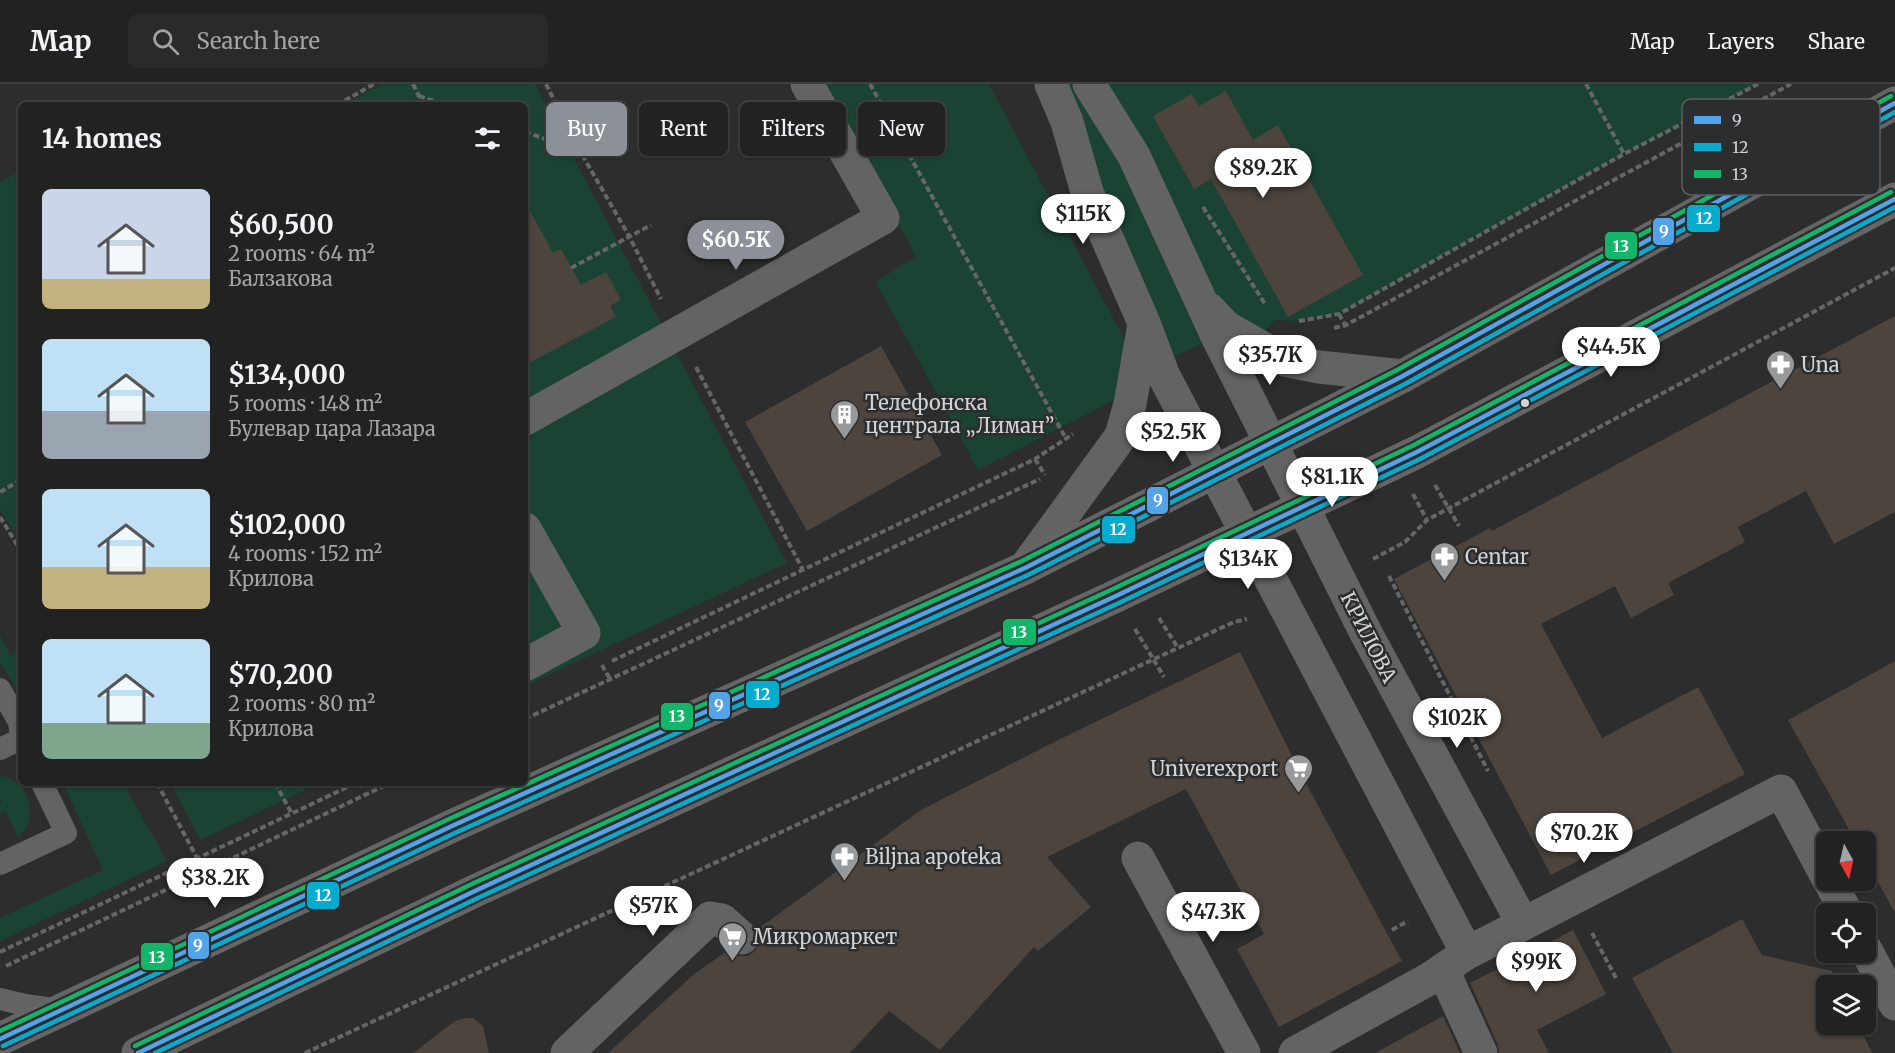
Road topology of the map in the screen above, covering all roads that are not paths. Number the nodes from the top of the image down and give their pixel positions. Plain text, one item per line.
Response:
1 (807, 84) edge
2 (1051, 84) edge
3 (1089, 84) edge
4 (1895, 103) edge
5 (1880, 111) edge
6 (1729, 195) edge
7 (1895, 199) edge
8 (1198, 297) junction
9 (1144, 323) junction
10 (1403, 376) junction
11 (528, 417) edge
12 (1270, 442) junction
13 (1214, 471) junction
14 (1302, 506) junction
15 (1247, 532) junction
16 (528, 534) edge
17 (1026, 568) junction
18 (528, 663) edge
19 (0, 689) edge
20 (18, 720) edge
21 (18, 740) edge
22 (0, 749) edge
23 (43, 786) edge
24 (1816, 857) edge
25 (1138, 858) dead end
26 (0, 864) edge
27 (1523, 924) junction
28 (742, 939) dead end
29 (1455, 961) junction
30 (1873, 963) edge
31 (0, 999) edge
32 (1895, 1004) edge
33 (60, 1010) junction
34 (0, 1039) edge
35 (138, 1053) edge
36 (567, 1053) edge
37 (1244, 1053) edge
38 (1295, 1053) edge
39 (1481, 1053) edge

1 - 11 street
2 - 9 street
3 - 8 street, КРИЛОВА
4 - 5 main road
6 - 10 main road
7 - 14 main road
8 - 10 street
8 - 12 street, КРИЛОВА
9 - 13 street
9 - 17 street
10 - 12 main road
12 - 13 main road
12 - 14 street, КРИЛОВА
13 - 15 street
13 - 17 main road
14 - 15 main road
14 - 27 street, КРИЛОВА
15 - 29 street
15 - 35 main road
16 - 18 street
17 - 33 main road
19 - 20 lane
21 - 22 lane
23 - 26 lane
24 - 27 street
25 - 37 street
27 - 29 street
28 - 36 street
29 - 38 street
29 - 39 street
30 - 32 street
31 - 33 lane
33 - 34 main road

